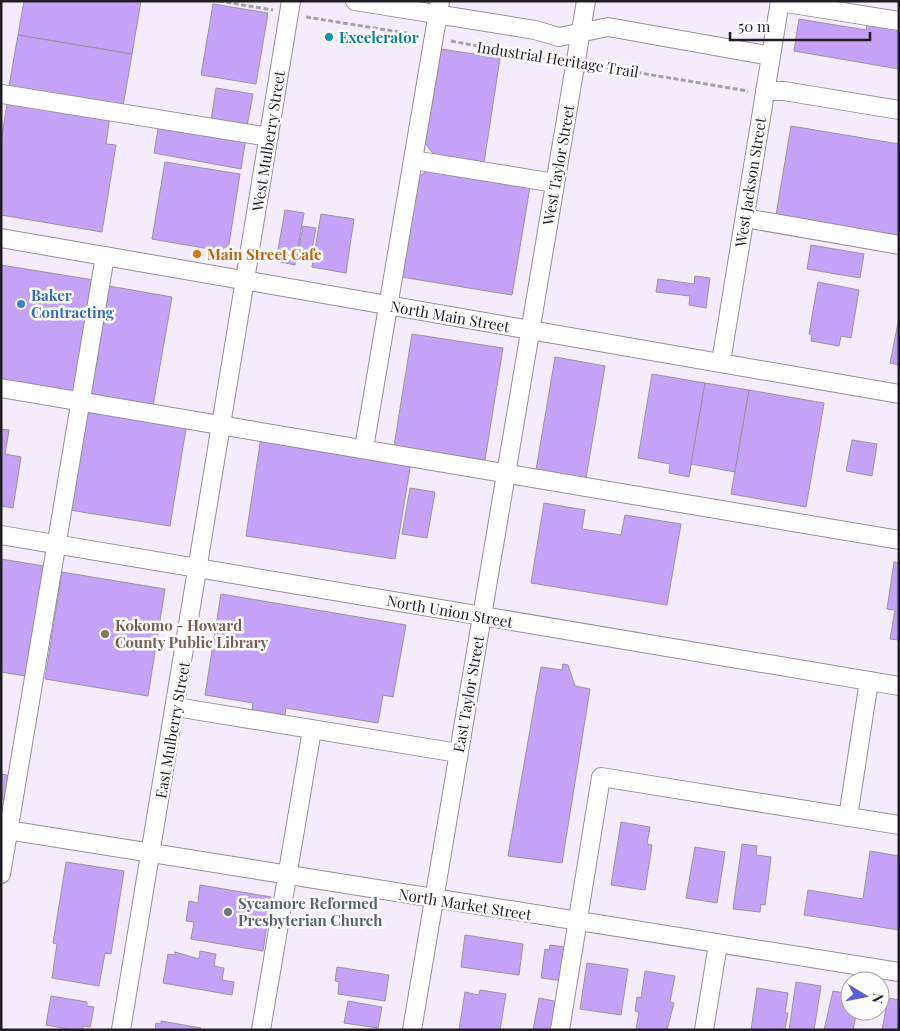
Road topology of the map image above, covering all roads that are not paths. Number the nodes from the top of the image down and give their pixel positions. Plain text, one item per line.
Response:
1 (355, 1) edge
2 (586, 1) edge
3 (780, 1) edge
4 (290, 7) edge
5 (439, 8) edge
6 (899, 21) edge
7 (580, 34) junction
8 (771, 56) junction
9 (765, 91) junction
10 (2, 94) edge
11 (899, 110) edge
12 (269, 137) junction
13 (413, 160) junction
14 (555, 183) junction
15 (744, 218) junction
16 (1, 238) edge
17 (899, 245) edge
18 (105, 256) junction
19 (245, 282) junction
20 (388, 305) junction
21 (531, 329) junction
22 (721, 362) junction
23 (1, 388) edge
24 (899, 394) edge
25 (80, 401) junction
26 (221, 424) junction
27 (364, 448) junction
28 (507, 472) junction
29 (1, 535) edge
30 (899, 540) edge
31 (56, 544) junction
32 (198, 567) junction
33 (482, 616) junction
34 (870, 681) junction
35 (899, 686) edge
36 (176, 708) junction
37 (312, 730) junction
38 (458, 753) junction
39 (848, 817) junction
40 (899, 825) edge
41 (5, 830) edge
42 (151, 854) junction
43 (1, 874) edge
44 (286, 876) junction
45 (434, 899) junction
46 (576, 922) junction
47 (718, 944) junction
48 (899, 972) edge
49 (121, 1030) edge
50 (261, 1030) edge
51 (412, 1030) edge
52 (560, 1030) edge
53 (704, 1030) edge

1 - 5 street
2 - 7 street, West Taylor Street
3 - 6 street
3 - 8 street, West Jackson Street
4 - 12 street, West Mulberry Street
5 - 7 street
5 - 13 street
7 - 8 street
7 - 14 street, West Taylor Street
8 - 9 street, West Jackson Street
9 - 11 street
9 - 15 street, West Jackson Street
10 - 12 street
12 - 19 street, West Mulberry Street
13 - 14 street
13 - 20 street
14 - 21 street, West Taylor Street
15 - 17 street
15 - 22 street, West Jackson Street
16 - 18 street, North Main Street
18 - 19 street, North Main Street
18 - 25 street
19 - 20 street, North Main Street
19 - 26 street, East Mulberry Street
20 - 21 street, North Main Street
20 - 27 street
21 - 22 street, North Main Street
21 - 28 street, East Taylor Street
22 - 24 street, North Main Street
23 - 25 street
25 - 26 street
25 - 31 street
26 - 27 street
26 - 32 street, East Mulberry Street
27 - 28 street
28 - 30 street
28 - 33 street, East Taylor Street
29 - 31 street, North Union Street
31 - 32 street, North Union Street
31 - 41 street
32 - 33 street, North Union Street
32 - 36 street, East Mulberry Street
33 - 34 street, North Union Street
33 - 38 street, East Taylor Street
34 - 35 street, North Union Street
34 - 39 street
36 - 37 street
36 - 42 street, East Mulberry Street
37 - 38 street
37 - 44 street
38 - 45 street, East Taylor Street
39 - 40 street
39 - 46 street
41 - 42 street, North Market Street
41 - 43 street
42 - 44 street, North Market Street
42 - 49 street, East Mulberry Street
44 - 45 street, North Market Street
44 - 50 street
45 - 46 street, North Market Street
45 - 51 street, East Taylor Street
46 - 47 street, North Market Street
46 - 52 street
47 - 48 street, North Market Street
47 - 53 street

